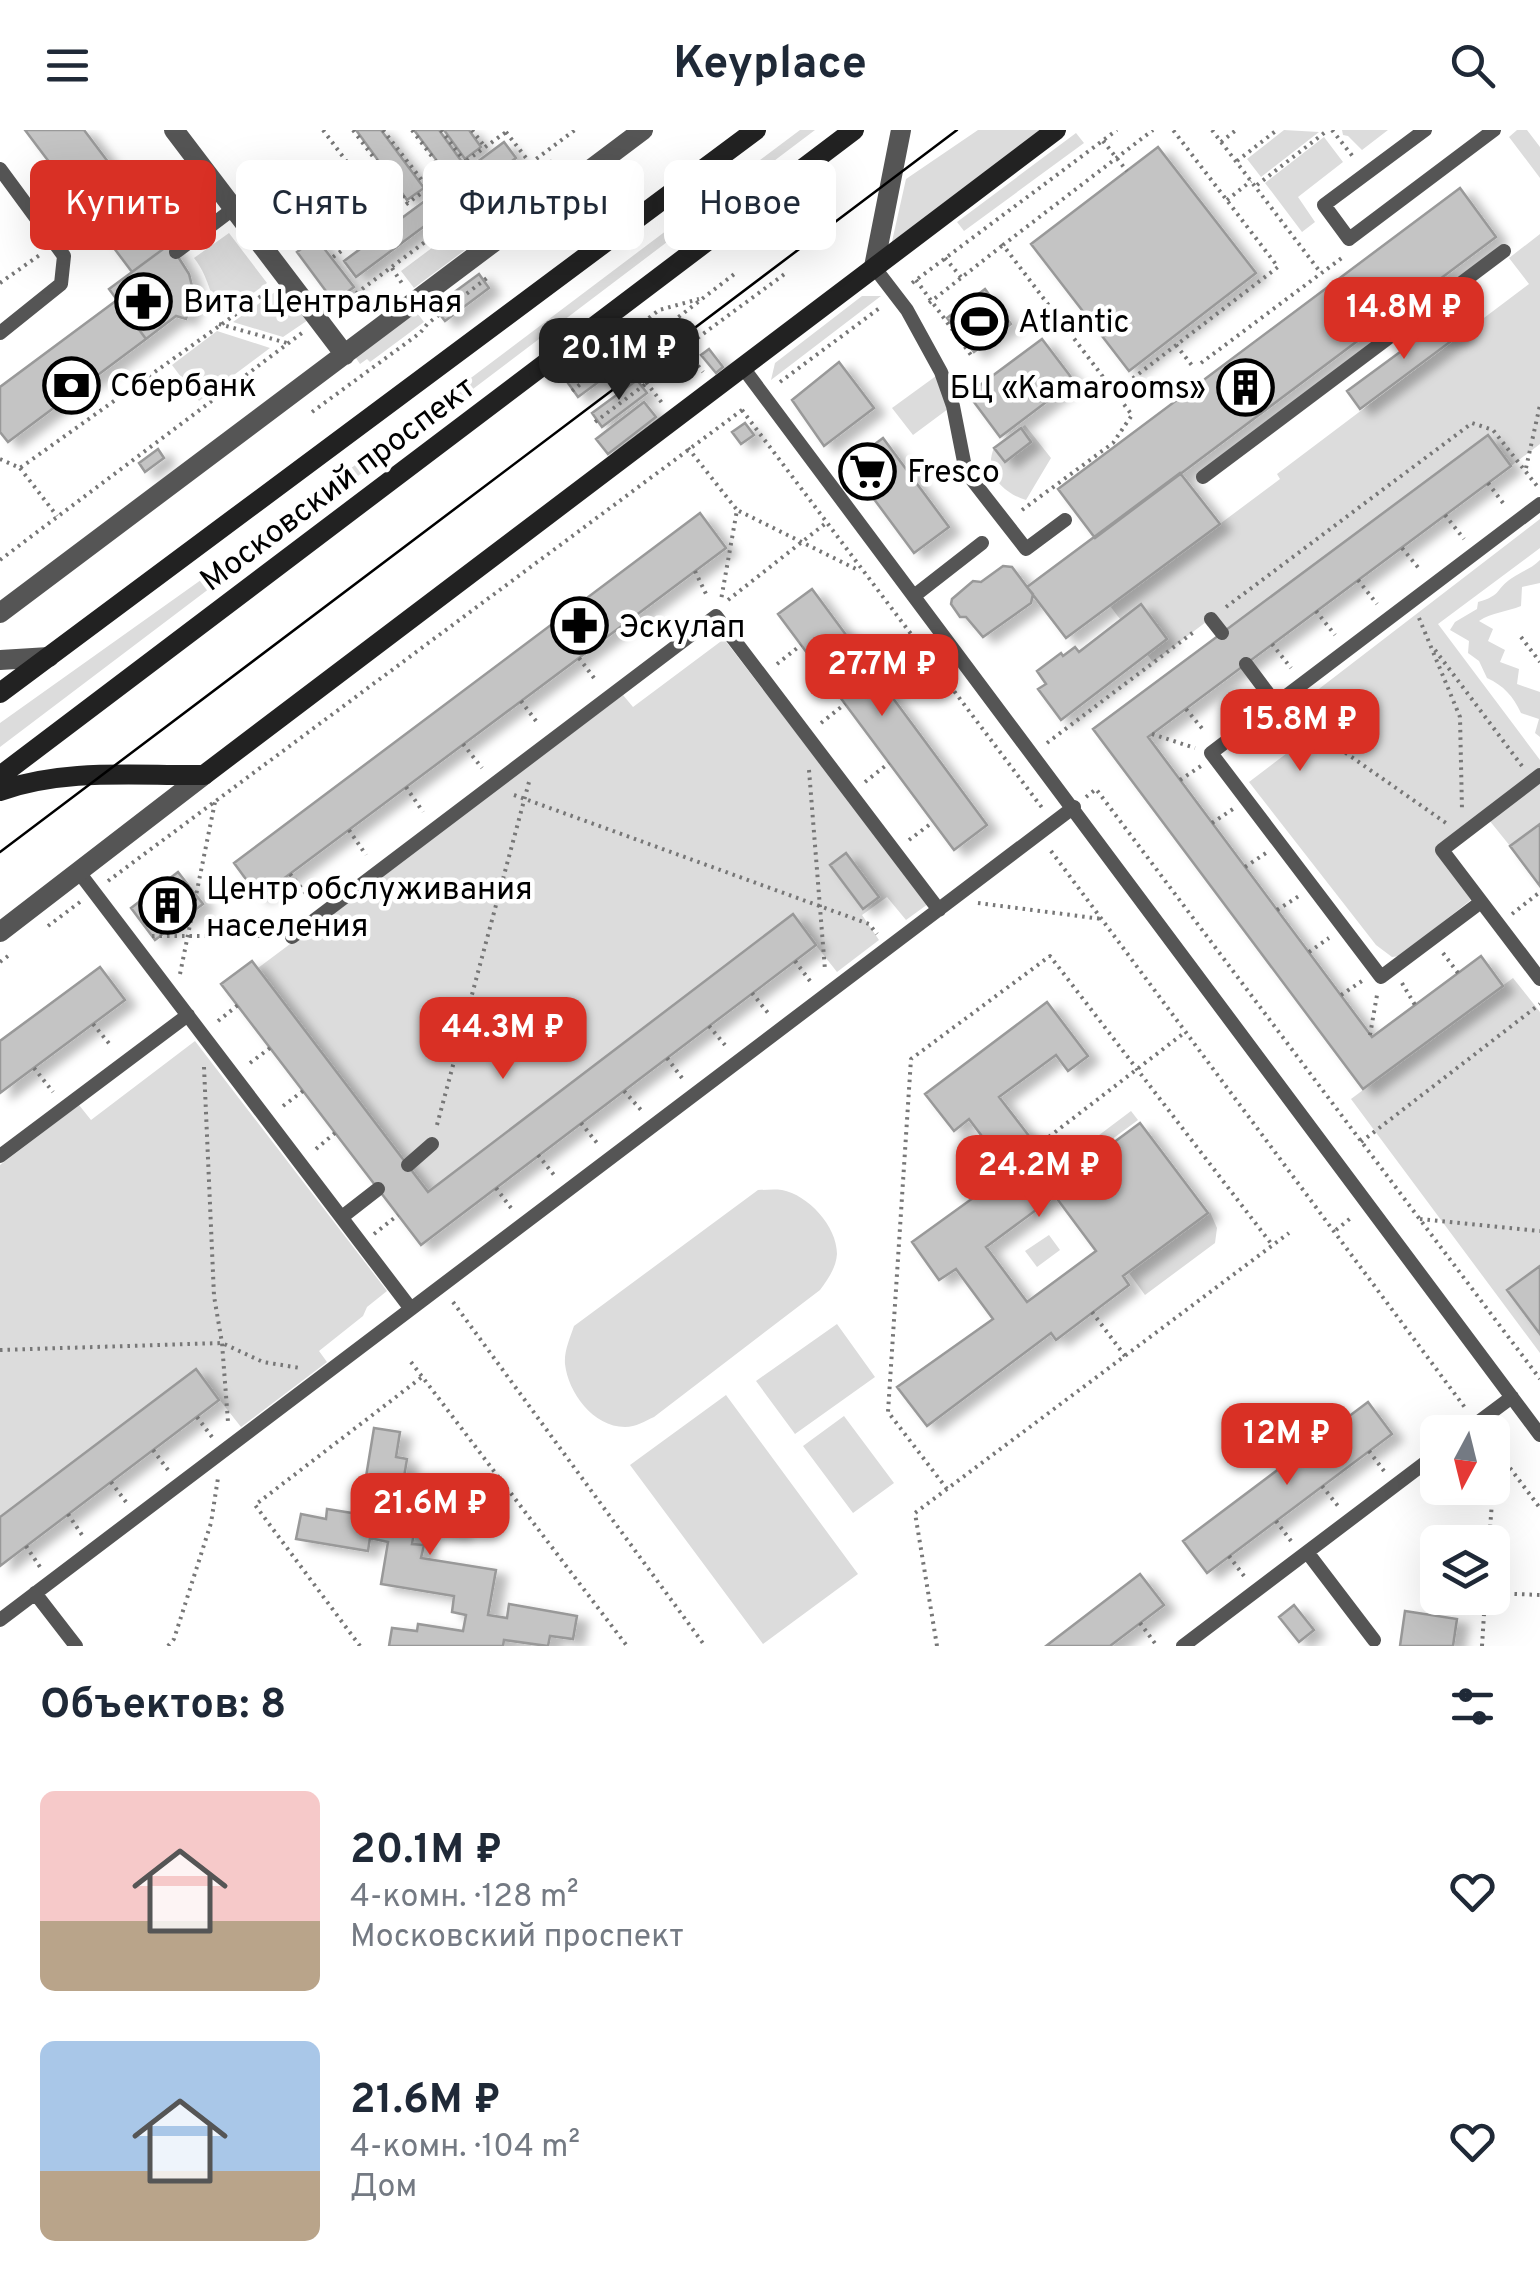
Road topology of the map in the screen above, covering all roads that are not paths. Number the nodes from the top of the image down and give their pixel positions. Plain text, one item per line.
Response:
1 (174, 130) edge
2 (643, 130) edge
3 (738, 130) edge
4 (756, 130) edge
5 (854, 130) edge
6 (900, 130) edge
7 (1056, 130) edge
8 (1424, 130) edge
9 (1494, 130) edge
10 (712, 160) edge
11 (716, 160) edge
12 (0, 169) edge
13 (664, 199) edge
14 (233, 208) junction
15 (176, 252) dead end
16 (1504, 252) dead end
17 (874, 267) junction
18 (0, 333) edge
19 (344, 355) junction
20 (744, 369) junction
21 (1203, 477) dead end
22 (1540, 504) edge
23 (1065, 520) dead end
24 (982, 543) dead end
25 (914, 596) junction
26 (0, 613) edge
27 (1211, 619) road end
28 (1222, 633) dead end
29 (49, 657) junction
30 (0, 660) edge
31 (1246, 664) dead end
32 (0, 693) edge
33 (1276, 704) junction
34 (204, 775) junction
35 (0, 776) edge
36 (1536, 778) edge
37 (0, 792) edge
38 (1074, 807) junction
39 (78, 871) junction
40 (1481, 902) junction
41 (940, 910) junction
42 (0, 932) edge
43 (292, 936) road end
44 (1540, 979) edge
45 (188, 1014) junction
46 (432, 1144) road end
47 (0, 1156) edge
48 (408, 1165) dead end
49 (378, 1189) dead end
50 (342, 1217) junction
51 (412, 1309) junction
52 (1512, 1397) junction
53 (1488, 1415) edge
54 (1540, 1435) edge
55 (1420, 1466) edge
56 (1304, 1554) junction
57 (35, 1593) junction
58 (0, 1620) edge
59 (1374, 1640) dead end
60 (76, 1646) edge
61 (1182, 1646) edge

1 - 14 street
2 - 19 street
3 - 10 main road
4 - 11 main road, Московский проспект
5 - 35 main road, Московский проспект
6 - 17 street
7 - 17 main road
8 - 9 lane
12 - 18 lane
13 - 29 main road, Московский проспект
14 - 15 lane
14 - 19 street
16 - 21 lane
17 - 20 main road
17 - 23 lane
19 - 26 street
20 - 25 lane
20 - 34 main road
22 - 33 lane
24 - 25 lane
25 - 38 lane
27 - 28 lane
29 - 30 street
29 - 32 main road, Московский проспект
31 - 33 lane
33 - 40 lane
34 - 37 main road
34 - 39 street
36 - 40 lane
38 - 41 lane
38 - 52 lane
39 - 42 street
39 - 45 lane
40 - 44 lane
41 - 43 lane
41 - 51 lane
45 - 47 lane
45 - 50 lane
46 - 48 lane
49 - 50 lane
50 - 51 lane
51 - 57 lane
52 - 53 lane
52 - 54 lane
55 - 56 lane
56 - 59 lane
56 - 61 lane
57 - 58 lane
57 - 60 lane

